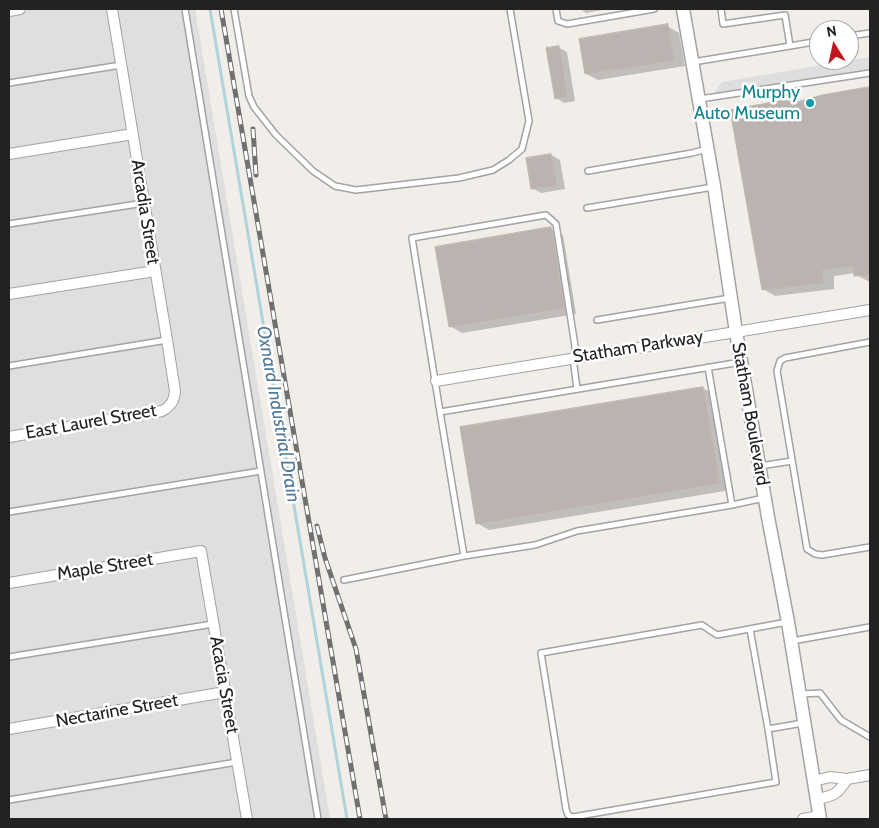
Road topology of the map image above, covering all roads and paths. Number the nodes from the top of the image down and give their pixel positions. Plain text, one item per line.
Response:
1 (20, 9) edge
2 (185, 9) edge
3 (234, 9) edge
4 (510, 9) edge
5 (556, 9) edge
6 (654, 9) edge
7 (683, 9) edge
8 (721, 9) edge
9 (790, 9) edge
10 (9, 11) edge
11 (113, 14) edge
12 (785, 15) junction
13 (809, 43) edge
14 (790, 46) junction
15 (693, 62) junction
16 (121, 65) junction
17 (870, 73) edge
18 (9, 84) edge
19 (699, 100) junction
20 (132, 134) junction
21 (708, 149) junction
22 (9, 154) edge
23 (588, 170) dead end
24 (714, 186) junction
25 (144, 203) junction
26 (587, 208) dead end
27 (9, 224) edge
28 (155, 271) junction
29 (9, 294) edge
30 (730, 298) junction
31 (870, 310) edge
32 (597, 320) dead end
33 (736, 332) junction
34 (167, 340) junction
35 (870, 342) edge
36 (574, 358) junction
37 (741, 362) junction
38 (9, 366) edge
39 (708, 367) junction
40 (436, 381) junction
41 (577, 389) junction
42 (171, 404) joint
43 (440, 412) junction
44 (9, 437) edge
45 (792, 461) junction
46 (759, 466) junction
47 (261, 471) junction
48 (764, 498) junction
49 (732, 506) junction
50 (9, 512) edge
51 (870, 546) edge
52 (201, 551) joint
53 (464, 556) junction
54 (344, 580) dead end
55 (9, 583) edge
56 (788, 622) junction
57 (213, 624) junction
58 (870, 627) edge
59 (750, 629) junction
60 (791, 641) junction
61 (9, 658) edge
62 (225, 692) junction
63 (800, 694) junction
64 (805, 723) junction
65 (9, 729) edge
66 (768, 729) junction
67 (870, 737) edge
68 (237, 762) junction
69 (870, 775) edge
70 (847, 779) junction
71 (814, 781) junction
72 (817, 799) junction
73 (9, 800) edge
74 (573, 818) edge
75 (820, 818) edge
76 (247, 819) edge
77 (318, 819) edge
78 (803, 819) edge

1 - 10 street
2 - 47 lane
3 - 4 lane
5 - 6 lane
7 - 15 street, Statham Boulevard
8 - 12 lane
9 - 12 lane
11 - 16 street, Arcadia Street
12 - 14 lane
13 - 14 lane
14 - 15 lane
15 - 19 street, Statham Boulevard
16 - 18 lane
16 - 20 street, Arcadia Street
17 - 19 lane
19 - 21 street, Statham Boulevard
20 - 22 street
20 - 25 street, Arcadia Street
21 - 23 lane
21 - 24 street, Statham Boulevard
24 - 26 lane
24 - 30 street, Statham Boulevard
25 - 27 lane
25 - 28 street, Arcadia Street
28 - 29 street
28 - 34 street, Arcadia Street
30 - 32 lane
30 - 33 street, Statham Boulevard
31 - 33 street, Statham Parkway
33 - 36 street, Statham Parkway
33 - 37 street, Statham Boulevard
34 - 38 lane
34 - 42 street, Arcadia Street
35 - 45 lane
36 - 40 street, Statham Parkway
36 - 40 lane
36 - 41 lane
37 - 39 lane
37 - 46 street, Statham Boulevard
39 - 41 lane
39 - 49 lane
40 - 43 lane
41 - 43 lane
42 - 44 street, East Laurel Street
43 - 53 lane
45 - 46 lane
45 - 51 lane
46 - 48 street, Statham Boulevard
47 - 50 lane
47 - 77 lane
48 - 49 lane
48 - 56 street, Statham Boulevard
49 - 53 lane
52 - 55 street, Maple Street
52 - 57 street, Acacia Street
53 - 54 lane
56 - 59 lane
56 - 60 street, Statham Boulevard
57 - 61 lane
57 - 62 street, Acacia Street
58 - 60 lane
59 - 66 lane
59 - 74 lane
60 - 63 street, Statham Boulevard
62 - 65 street, Nectarine Street
62 - 68 street, Acacia Street
63 - 64 street, Statham Boulevard
63 - 67 lane
64 - 66 lane
64 - 71 street, Statham Boulevard
66 - 74 lane
68 - 73 lane
68 - 76 street, Acacia Street
69 - 70 street
70 - 71 street
70 - 72 street
71 - 72 street, Statham Boulevard
72 - 75 street, Statham Boulevard
75 - 78 street

